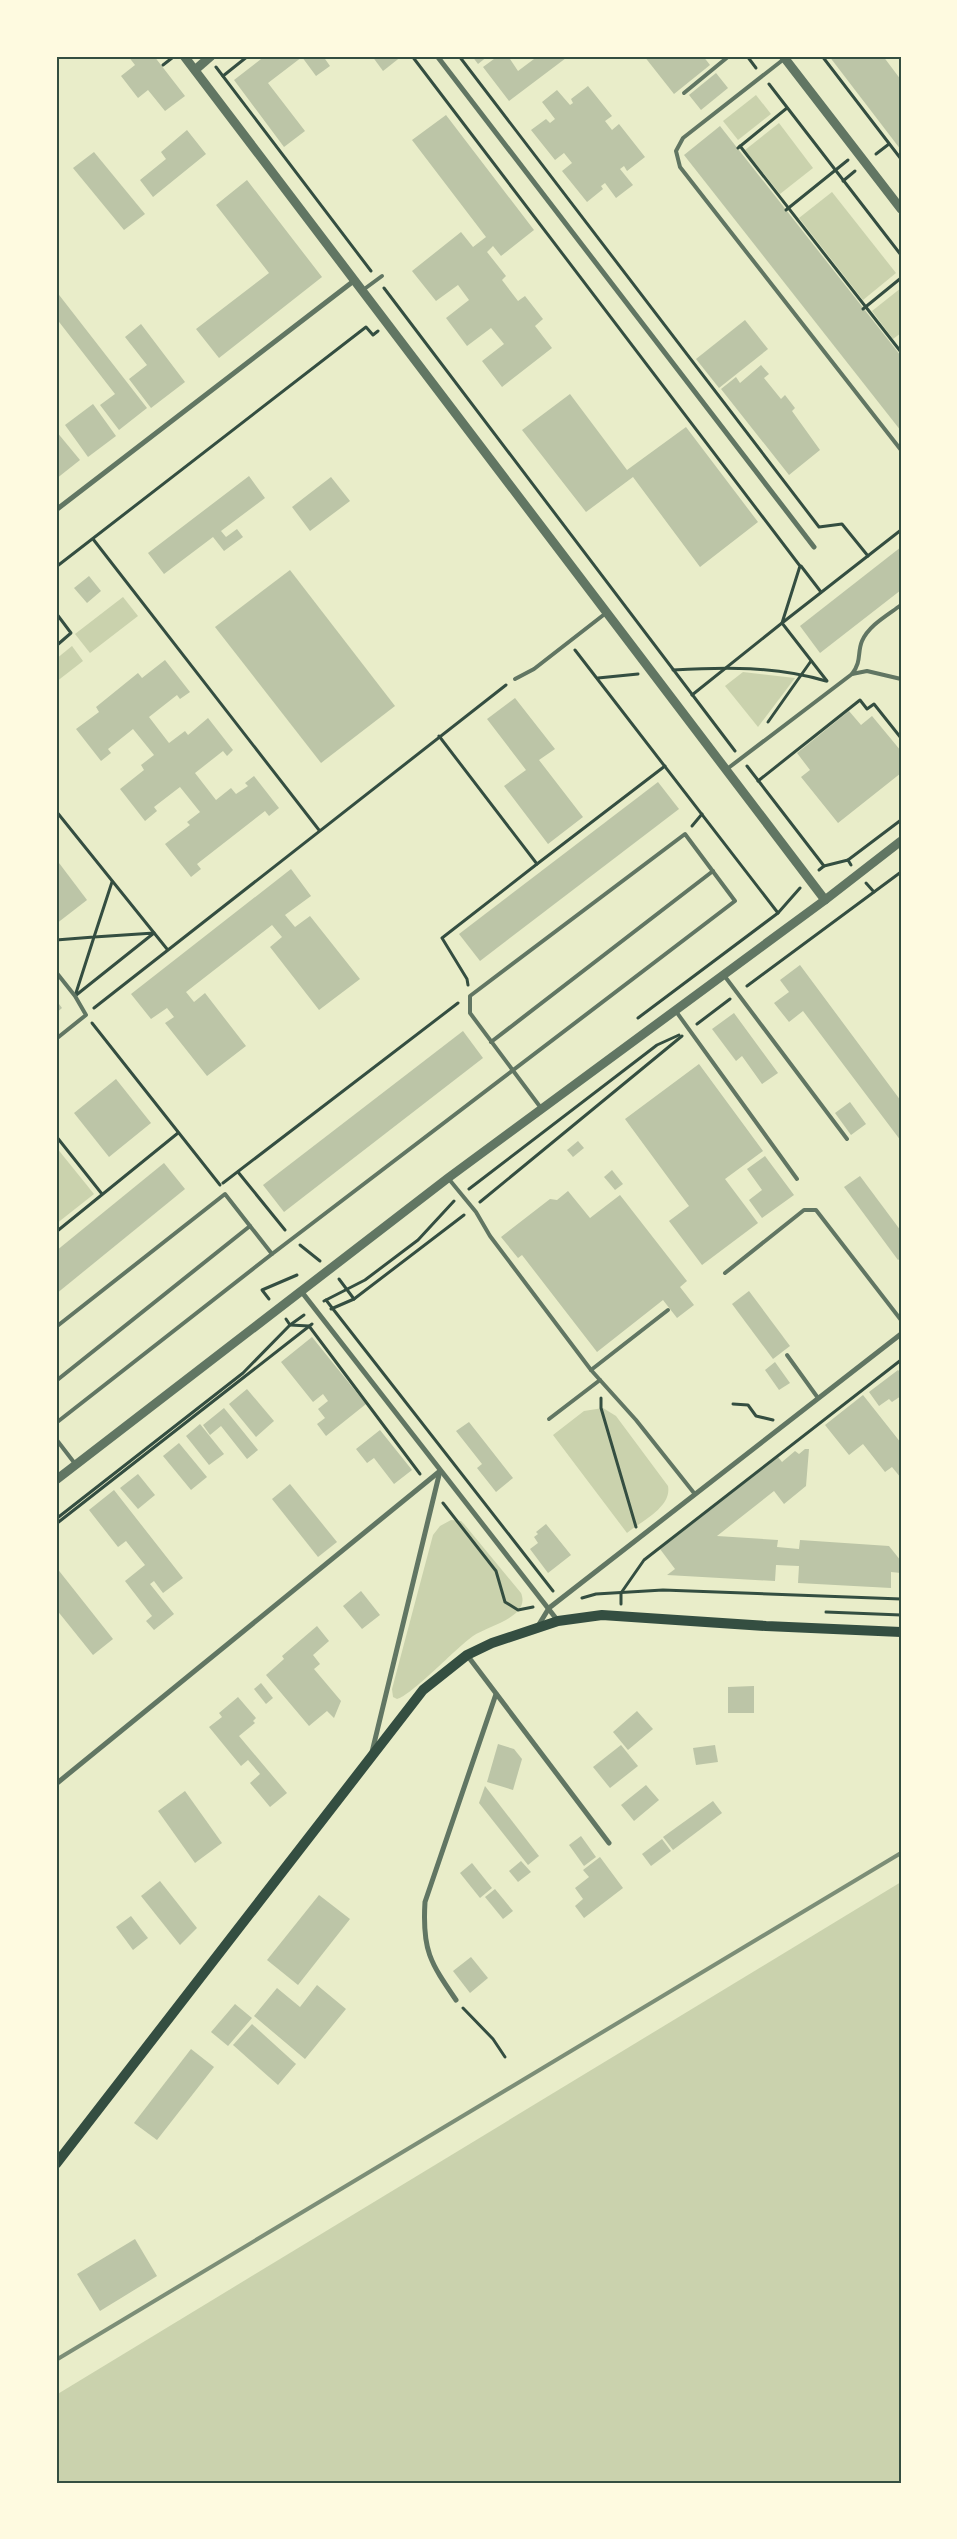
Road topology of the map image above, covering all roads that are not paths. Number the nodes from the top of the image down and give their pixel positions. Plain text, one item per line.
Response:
1 (184, 56) edge
2 (438, 56) edge
3 (729, 56) edge
4 (210, 57) edge
5 (784, 57) edge
6 (195, 70) junction
7 (684, 93) dead end
8 (901, 209) edge
9 (382, 276) dead end
10 (355, 280) junction
11 (363, 290) junction
12 (901, 450) edge
13 (56, 510) edge
14 (814, 547) dead end
15 (901, 605) edge
16 (606, 613) junction
17 (852, 674) junction
18 (515, 678) road end
19 (901, 679) edge
20 (725, 770) junction
21 (901, 841) edge
22 (713, 871) junction
23 (825, 900) junction
24 (56, 972) edge
25 (724, 974) junction
26 (675, 1010) junction
27 (56, 1039) edge
28 (491, 1042) junction
29 (513, 1071) junction
30 (541, 1108) junction
31 (847, 1139) dead end
32 (448, 1178) junction
33 (797, 1179) dead end
34 (250, 1226) junction
35 (272, 1254) junction
36 (725, 1273) dead end
37 (300, 1291) junction
38 (668, 1310) dead end
39 (901, 1320) edge
40 (56, 1327) edge
41 (901, 1334) edge
42 (788, 1355) dead end
43 (591, 1370) junction
44 (600, 1380) junction
45 (56, 1381) edge
46 (818, 1398) junction
47 (549, 1419) dead end
48 (56, 1423) edge
49 (56, 1439) edge
50 (76, 1465) junction
51 (440, 1471) junction
52 (56, 1480) edge
53 (694, 1493) junction
54 (549, 1608) junction
55 (558, 1621) junction
56 (537, 1627) junction
57 (901, 1632) edge
58 (468, 1655) junction
59 (496, 1694) junction
60 (371, 1755) junction
61 (56, 1784) edge
62 (609, 1843) dead end
63 (456, 2000) road end
64 (56, 2164) edge

1 - 6 street
2 - 14 street
3 - 7 lane
4 - 6 street
5 - 8 street
5 - 12 lane
6 - 10 street
9 - 11 lane
10 - 11 street
10 - 13 street
11 - 16 street
15 - 17 lane
16 - 18 lane
16 - 20 street
17 - 19 lane
17 - 20 lane
20 - 23 street
21 - 23 street
22 - 28 lane
22 - 28 lane
22 - 29 lane
23 - 25 street
24 - 27 lane
25 - 26 street
25 - 31 lane
26 - 30 street
26 - 33 lane
28 - 29 lane
29 - 30 lane
29 - 35 lane
30 - 32 street
32 - 37 street
32 - 43 lane
34 - 35 lane
34 - 40 lane
34 - 45 lane
35 - 48 lane
36 - 39 lane
37 - 50 street
37 - 51 street
38 - 43 lane
41 - 46 street
42 - 46 lane
43 - 44 lane
44 - 47 lane
44 - 53 lane
46 - 53 street
49 - 50 lane
50 - 52 street
51 - 54 street
51 - 60 street
51 - 61 street
53 - 54 street
54 - 55 street
54 - 56 street
55 - 56 main road
55 - 57 main road
56 - 58 main road
58 - 59 street
58 - 60 main road
59 - 62 street
59 - 63 street
60 - 64 main road

